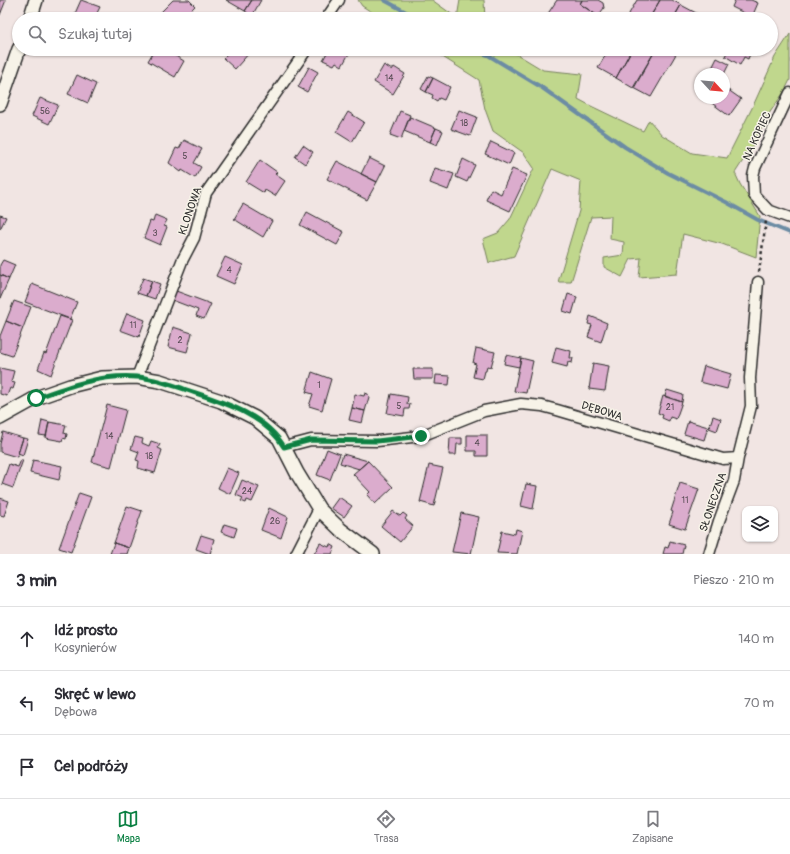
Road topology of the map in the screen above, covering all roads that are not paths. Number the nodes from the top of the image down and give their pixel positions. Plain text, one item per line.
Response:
1 (36, 0) edge
2 (339, 0) edge
3 (32, 12) edge
4 (331, 12) edge
5 (17, 56) edge
6 (302, 56) edge
7 (790, 93) edge
8 (0, 104) edge
9 (790, 218) edge
10 (758, 282) road end
11 (137, 377) junction
12 (0, 418) edge
13 (284, 447) junction
14 (738, 458) junction
15 (319, 509) junction
16 (296, 554) edge
17 (373, 554) edge
18 (709, 554) edge

1 - 3 street
2 - 4 street
5 - 8 street
6 - 11 street, KLONOWA
7 - 9 street, NA KOPIEC
10 - 14 street
11 - 12 street
11 - 13 street
13 - 14 street, DĘBOWA
13 - 15 street
14 - 18 street, SŁONECZNA
15 - 16 street
15 - 17 street

